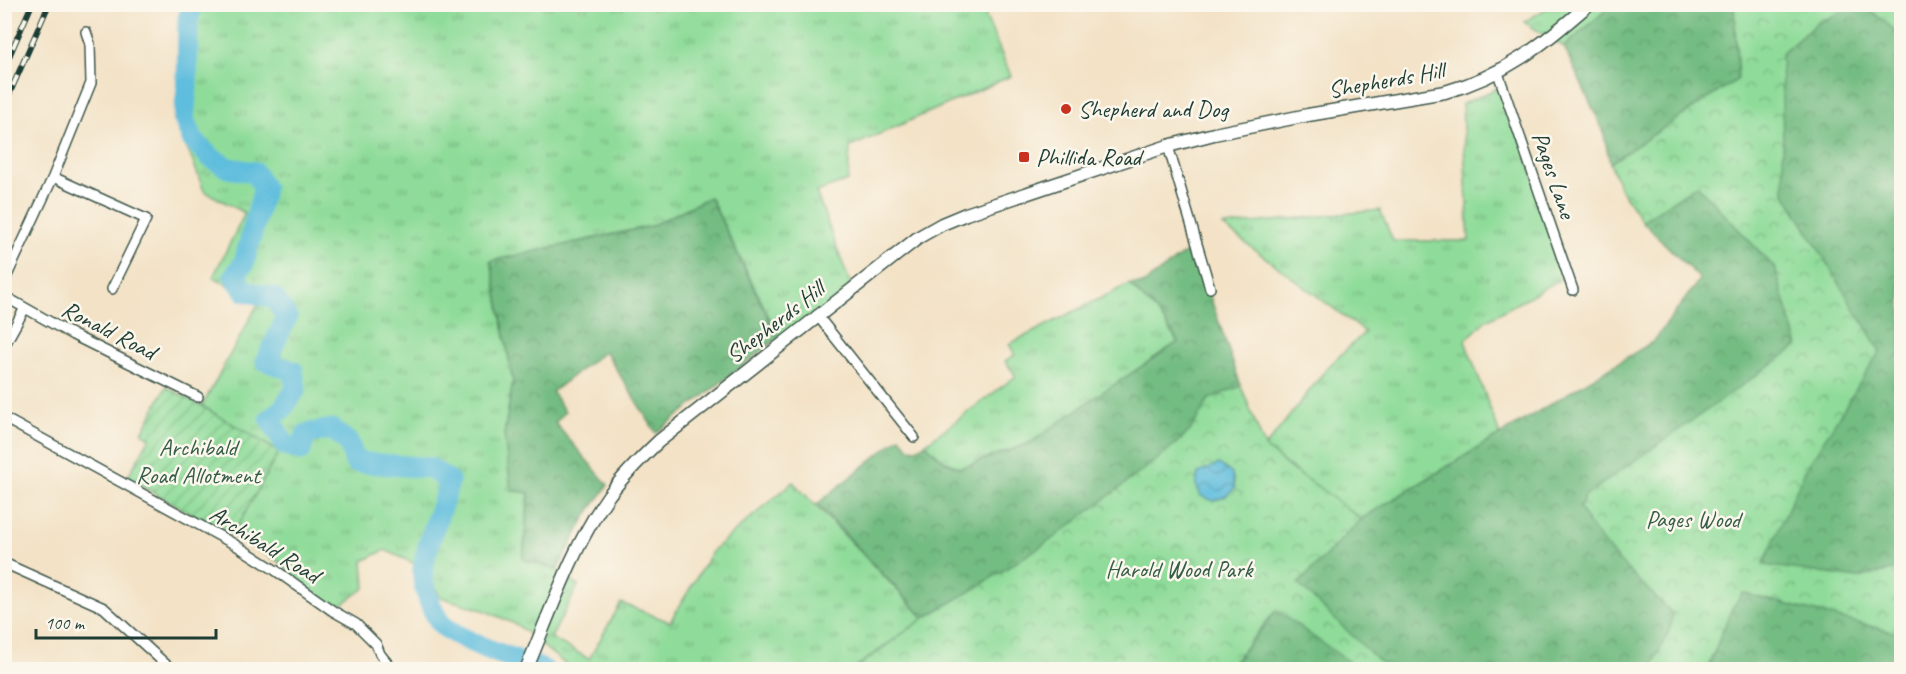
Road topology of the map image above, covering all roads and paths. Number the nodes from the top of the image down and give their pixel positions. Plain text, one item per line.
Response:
1 (1589, 4) edge
2 (86, 32) dead end
3 (1498, 73) junction
4 (1168, 146) junction
5 (53, 177) junction
6 (4, 282) edge
7 (1210, 288) dead end
8 (112, 290) dead end
9 (1573, 290) dead end
10 (4, 296) edge
11 (25, 308) junction
12 (817, 315) junction
13 (4, 346) edge
14 (198, 397) dead end
15 (4, 418) edge
16 (914, 437) dead end
17 (4, 563) edge
18 (172, 669) edge
19 (393, 669) edge
20 (526, 669) edge

1 - 3 street, Shepherds Hill
2 - 5 street
3 - 4 street, Shepherds Hill
3 - 9 street, Pages Lane
4 - 7 street
4 - 12 street, Shepherds Hill
5 - 6 street
5 - 8 street
10 - 11 street, Ronald Road
11 - 13 street
11 - 14 street, Ronald Road
12 - 16 street
12 - 20 street, Shepherds Hill
15 - 19 street, Archibald Road
17 - 18 street

